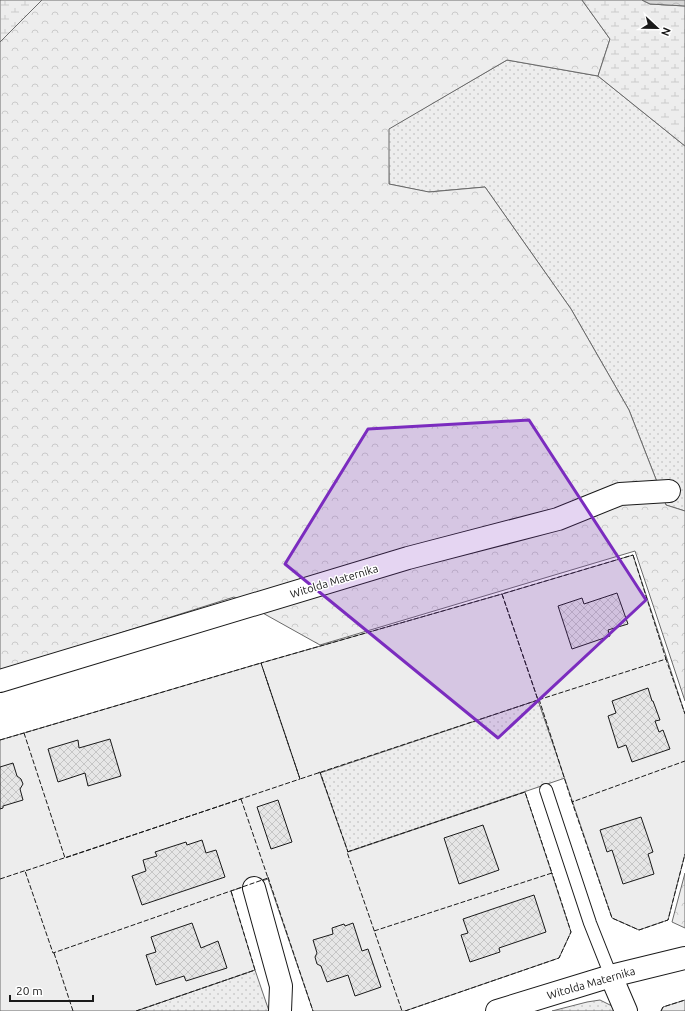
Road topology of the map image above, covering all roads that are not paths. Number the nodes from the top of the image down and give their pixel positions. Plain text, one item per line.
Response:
1 (669, 491) dead end
2 (0, 681) edge
3 (546, 790) dead end
4 (254, 888) dead end
5 (685, 958) edge
6 (611, 976) junction
7 (280, 1011) edge
8 (497, 1011) edge
9 (626, 1011) edge

1 - 2 street, Witolda Maternika
3 - 6 lane
4 - 7 street
5 - 6 street, Witolda Maternika
6 - 8 street, Witolda Maternika
6 - 9 street

